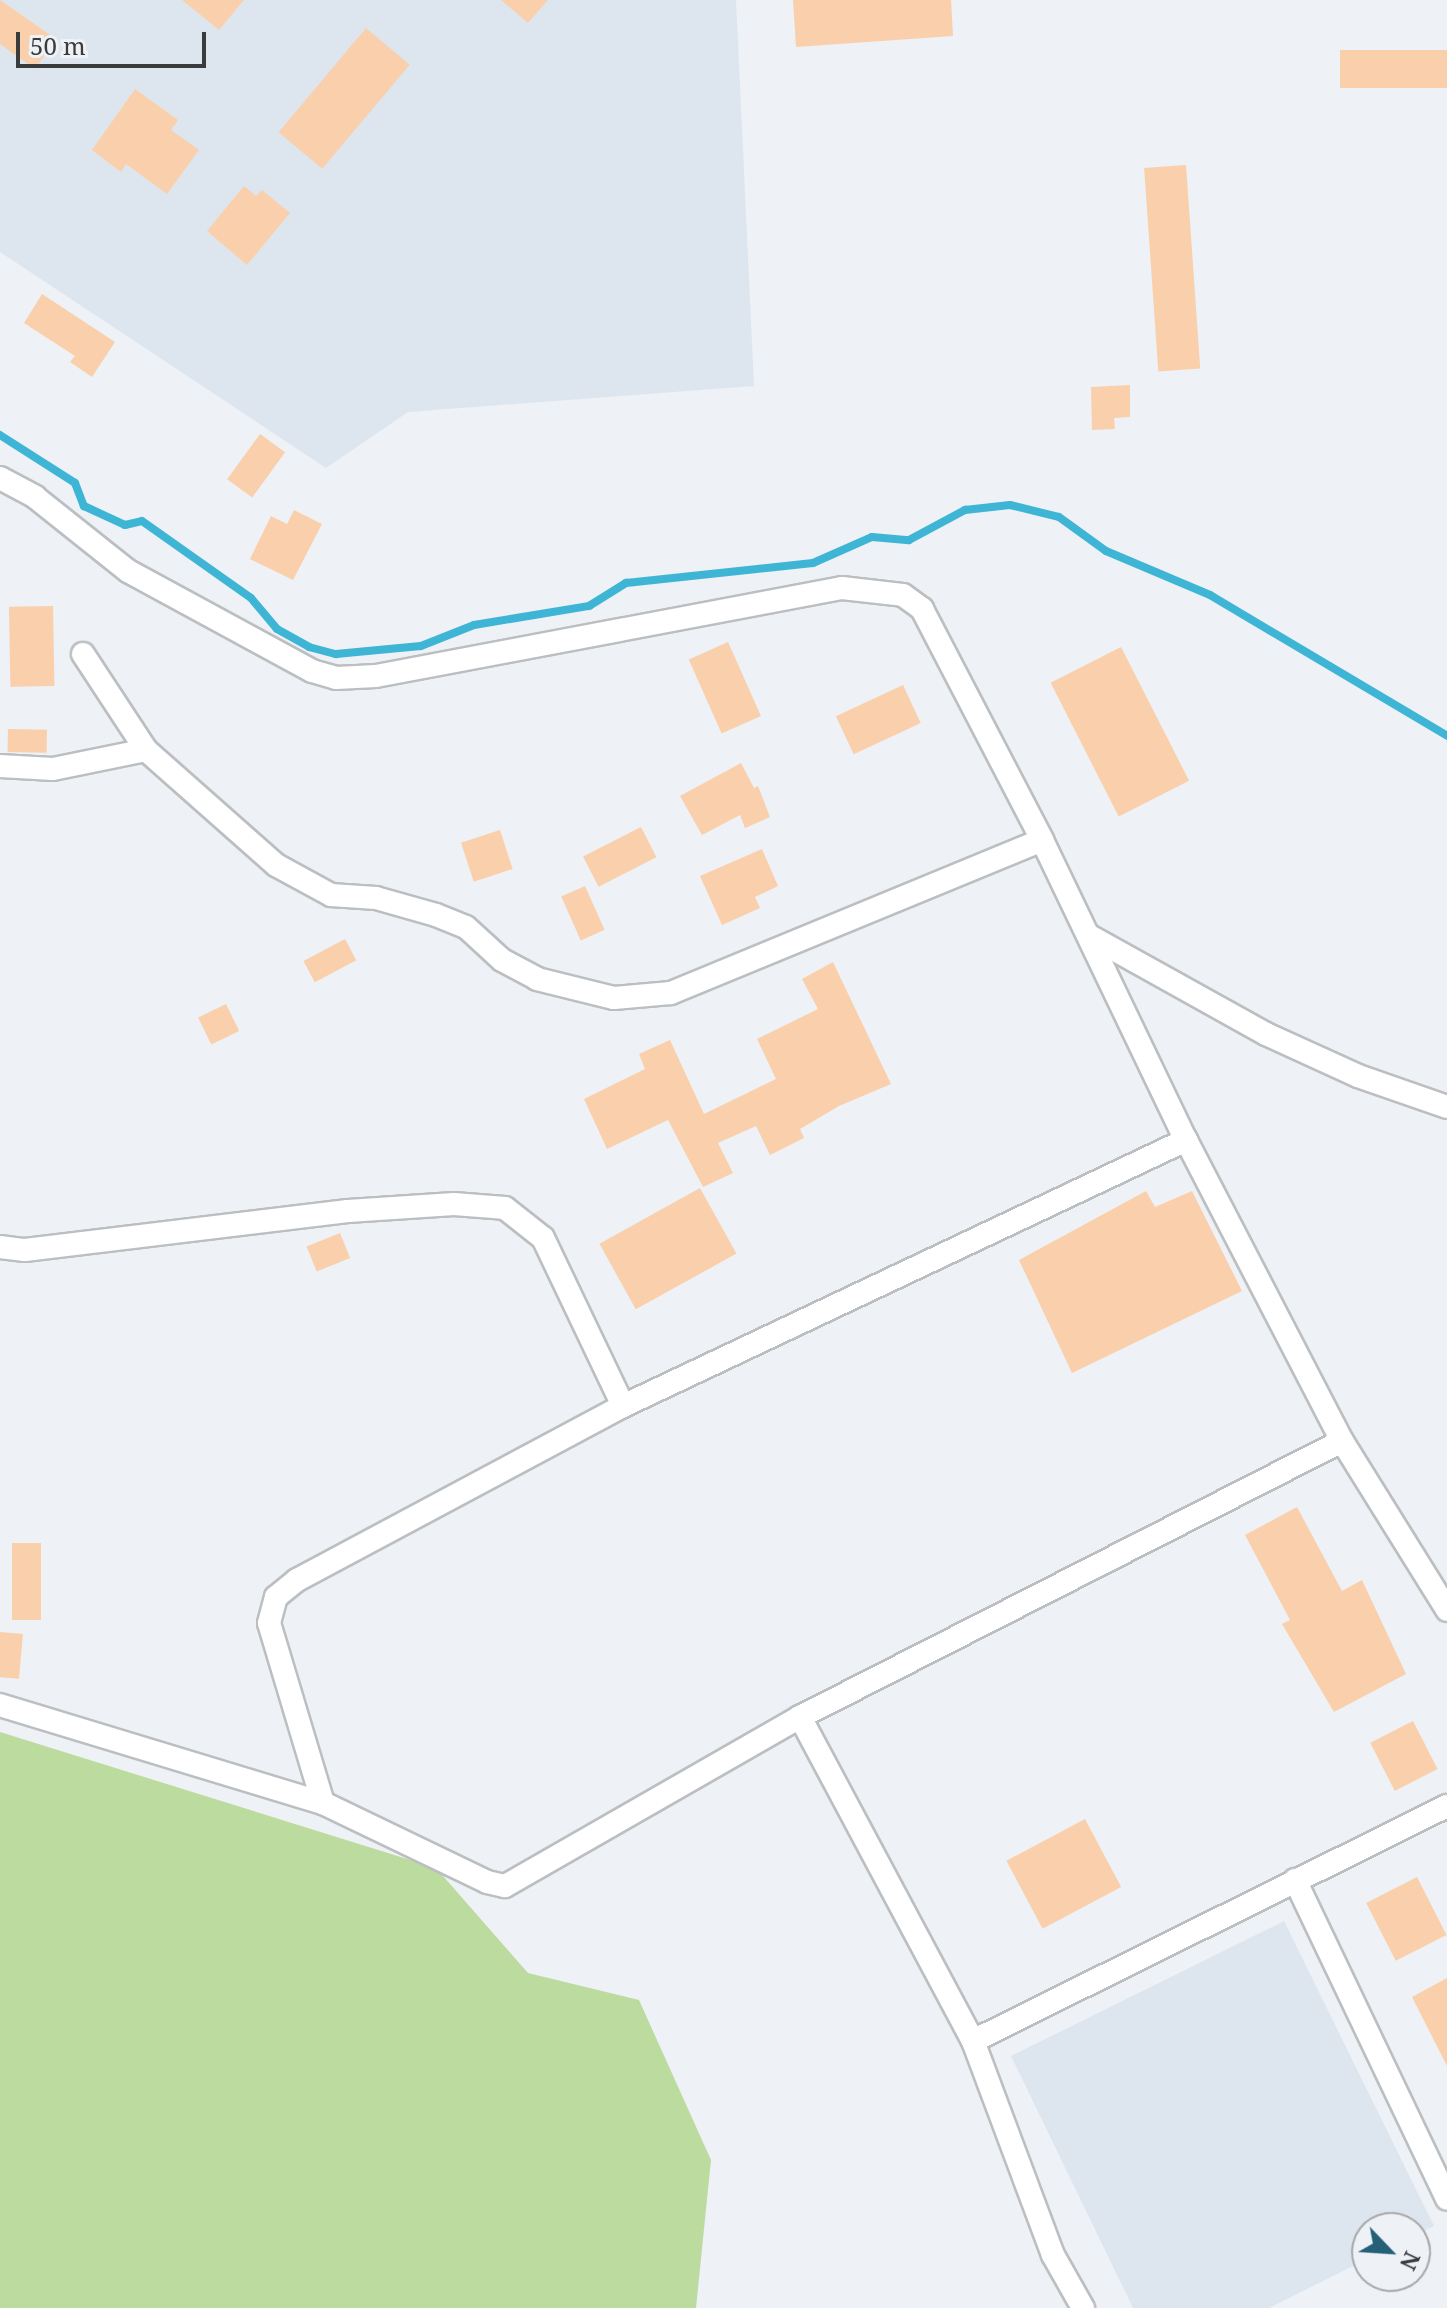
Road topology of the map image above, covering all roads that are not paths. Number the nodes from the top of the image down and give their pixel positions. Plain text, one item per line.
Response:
1 (0, 478) edge
2 (83, 654) dead end
3 (146, 750) junction
4 (0, 766) edge
5 (1042, 840) junction
6 (1088, 935) junction
7 (1447, 1107) edge
8 (1186, 1140) junction
9 (0, 1247) edge
10 (623, 1406) junction
11 (1342, 1441) junction
12 (1447, 1610) edge
13 (0, 1705) edge
14 (800, 1717) junction
15 (323, 1803) junction
16 (1447, 1806) edge
17 (1295, 1880) junction
18 (973, 2041) junction
19 (1447, 2199) edge
20 (1083, 2308) edge

1 - 5 street
2 - 3 street
3 - 4 street
3 - 5 street
5 - 6 street
6 - 7 street
6 - 8 street
8 - 10 street
8 - 11 street
9 - 10 street
10 - 15 street
11 - 12 street
11 - 14 street
13 - 15 street
14 - 15 street
14 - 18 street
16 - 17 street
17 - 18 street
17 - 19 street
18 - 20 street

